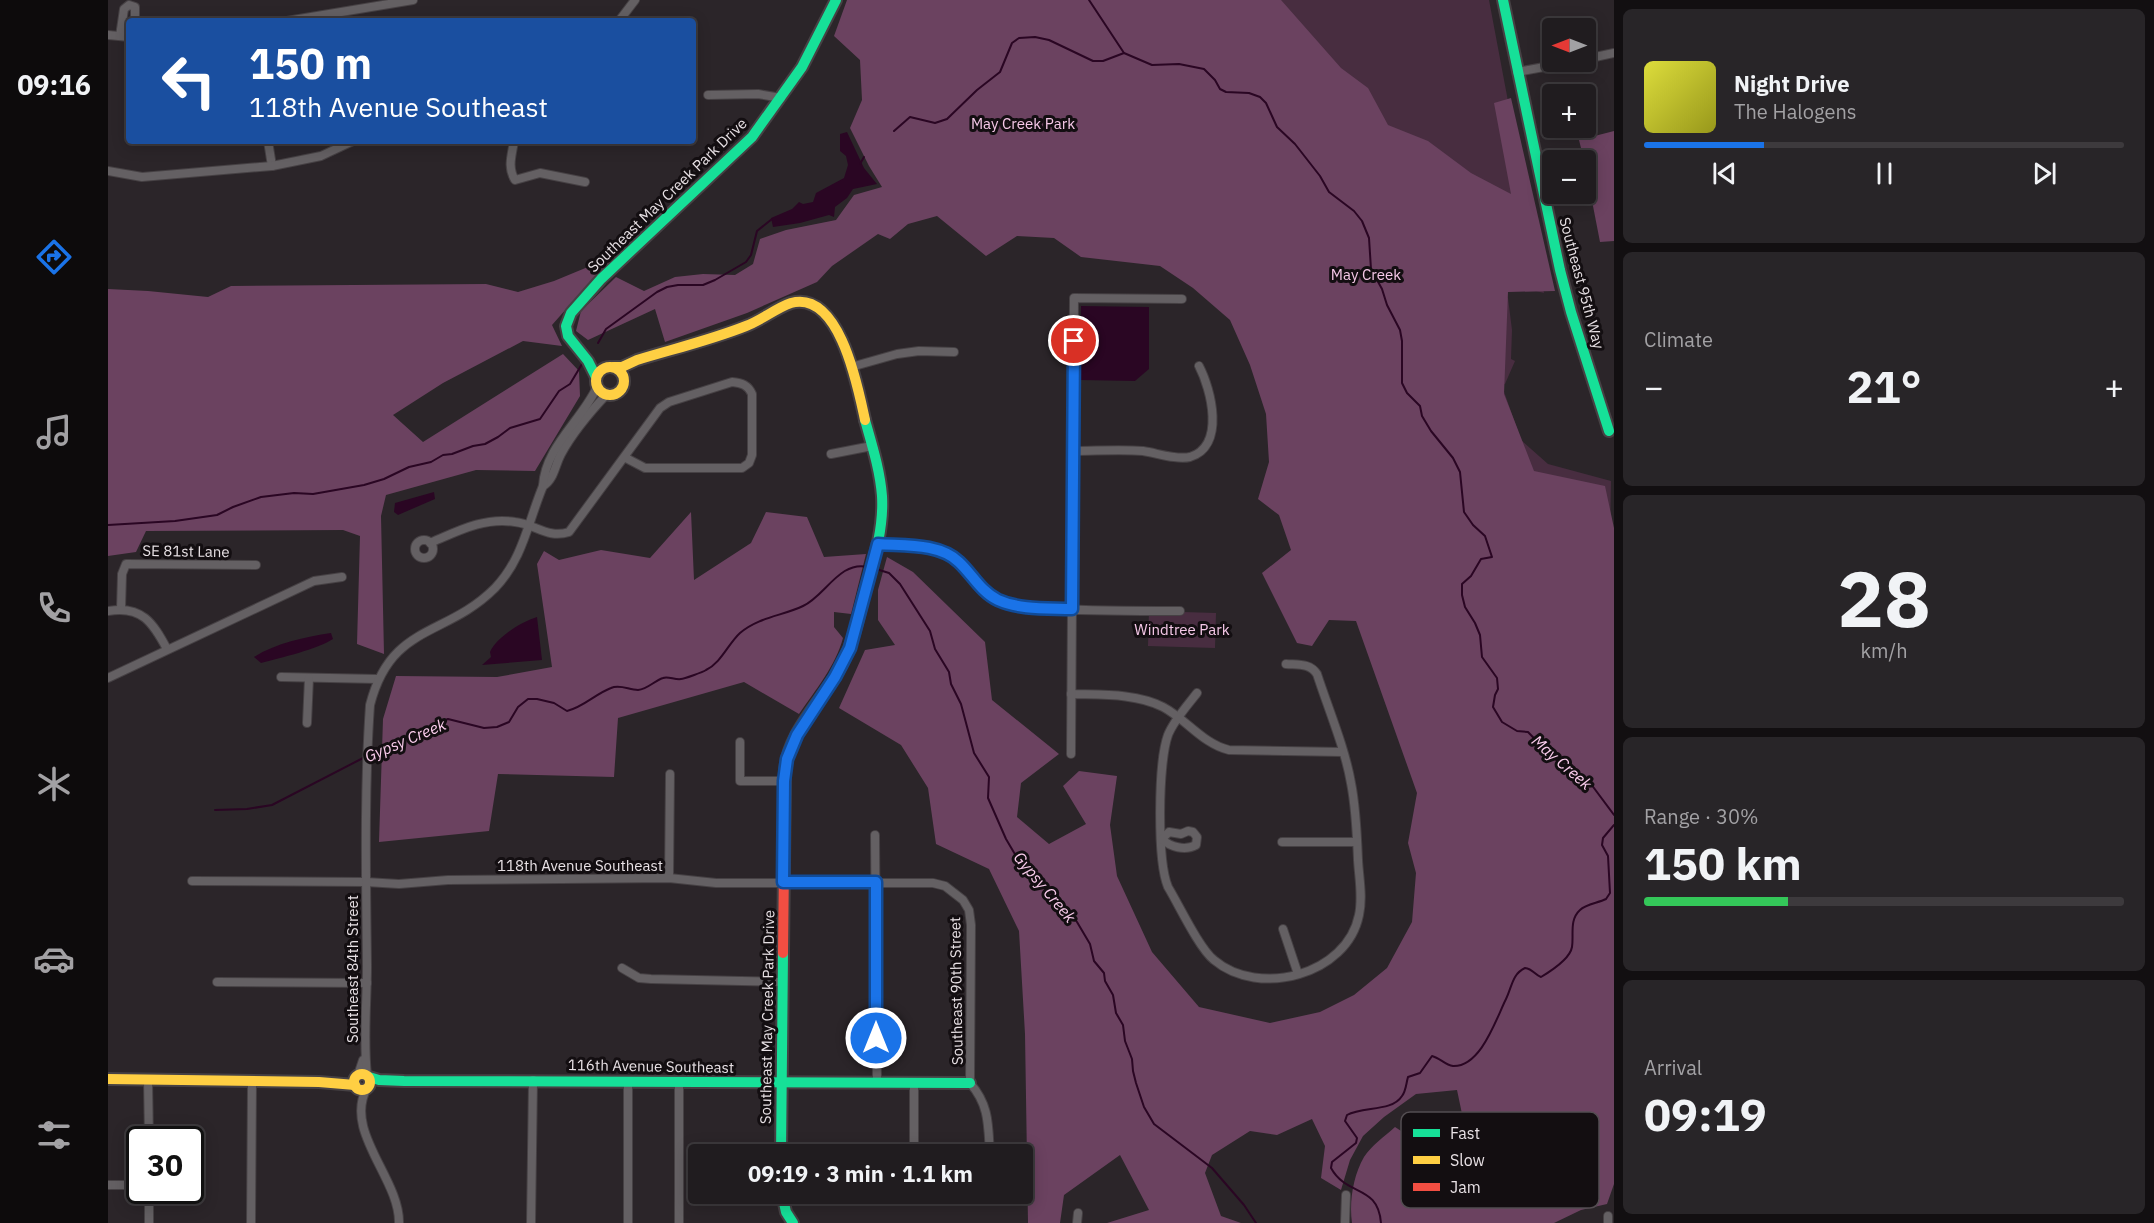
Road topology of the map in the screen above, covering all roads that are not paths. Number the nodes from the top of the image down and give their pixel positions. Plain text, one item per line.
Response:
1 (413, 0) edge
2 (635, 0) edge
3 (836, 0) edge
4 (1503, 0) edge
5 (135, 18) edge
6 (305, 18) edge
7 (621, 18) edge
8 (108, 35) edge
9 (120, 36) junction
10 (126, 37) edge
11 (1614, 53) edge
12 (1596, 56) edge
13 (1542, 67) edge
14 (1517, 72) junction
15 (708, 95) dead end
16 (782, 98) junction
17 (268, 144) edge
18 (347, 144) edge
19 (514, 144) edge
20 (272, 166) junction
21 (108, 171) edge
22 (585, 182) dead end
23 (1182, 299) dead end
24 (577, 348) junction
25 (954, 352) dead end
26 (645, 357) junction
27 (1199, 366) dead end
28 (610, 367) junction
29 (852, 367) junction
30 (596, 382) junction
31 (623, 382) junction
32 (607, 394) junction
33 (1612, 431) edge
34 (872, 446) junction
35 (1073, 451) junction
36 (831, 454) dead end
37 (624, 457) junction
38 (543, 486) junction
39 (531, 525) junction
40 (430, 543) dead end
41 (878, 544) junction
42 (256, 565) dead end
43 (342, 577) dead end
44 (121, 609) junction
45 (1072, 609) junction
46 (108, 611) edge
47 (1180, 611) dead end
48 (167, 650) junction
49 (1286, 664) dead end
50 (281, 677) dead end
51 (108, 678) edge
52 (309, 678) junction
53 (378, 680) junction
54 (1197, 693) dead end
55 (1071, 694) junction
56 (1178, 718) junction
57 (307, 723) dead end
58 (740, 741) dead end
59 (1342, 752) junction
60 (1071, 754) dead end
61 (670, 774) dead end
62 (784, 781) junction
63 (875, 835) dead end
64 (1282, 842) dead end
65 (1357, 842) junction
66 (669, 878) junction
67 (192, 881) dead end
68 (366, 882) junction
69 (783, 882) junction
70 (876, 882) junction
71 (963, 900) joint
72 (1283, 929) dead end
73 (622, 968) dead end
74 (1298, 974) junction
75 (217, 982) dead end
76 (782, 982) junction
77 (367, 983) junction
78 (108, 1079) edge
79 (148, 1080) junction
80 (533, 1080) junction
81 (362, 1081) junction
82 (628, 1081) junction
83 (252, 1082) junction
84 (679, 1082) junction
85 (781, 1083) junction
86 (877, 1083) junction
87 (914, 1083) junction
88 (970, 1083) junction
89 (149, 1126) edge
90 (781, 1144) edge
91 (914, 1144) edge
92 (989, 1144) edge
93 (108, 1185) edge
94 (126, 1185) edge
95 (1346, 1195) dead end
96 (149, 1204) edge
97 (784, 1204) edge
98 (1078, 1213) dead end
99 (149, 1223) edge
100 (251, 1223) edge
101 (399, 1223) edge
102 (531, 1223) edge
103 (628, 1223) edge
104 (679, 1223) edge
105 (793, 1223) edge
106 (1077, 1223) edge
107 (1345, 1223) edge

1 - 6 street
2 - 7 street
3 - 16 street, Southeast May Creek Park Drive
4 - 14 street, Southeast 95th Way
5 - 9 street
8 - 9 street
9 - 10 street
11 - 12 street
13 - 14 street
14 - 33 street, Southeast 95th Way
15 - 16 street
16 - 24 street, Southeast May Creek Park Drive
17 - 20 street
18 - 20 street
19 - 22 street
20 - 21 street
23 - 35 street
24 - 28 street
24 - 30 street, Southeast May Creek Park Drive
25 - 29 street
26 - 28 street, Southeast May Creek Park Drive
26 - 29 street, Southeast May Creek Park Drive
26 - 31 street
27 - 35 street
28 - 30 street
28 - 31 street
29 - 34 street, Southeast May Creek Park Drive
30 - 32 street
30 - 38 street
31 - 32 street
32 - 38 street
34 - 36 street
34 - 41 street, Southeast May Creek Park Drive
35 - 45 street
37 - 37 street
37 - 39 street
38 - 39 street, Southeast 84th Street
39 - 40 street
39 - 53 street, Southeast 84th Street
41 - 45 street
41 - 62 street, Southeast May Creek Park Drive
42 - 44 street, SE 81st Lane
43 - 48 street
44 - 46 street
44 - 48 street
45 - 47 street
45 - 55 street
48 - 51 street
49 - 59 street
50 - 52 street
52 - 53 street
52 - 57 street
53 - 68 street, Southeast 84th Street
54 - 56 street
55 - 56 street
55 - 60 street
56 - 59 street
56 - 74 street
58 - 62 street
59 - 65 street
61 - 66 street
62 - 69 street, Southeast May Creek Park Drive
63 - 70 street
64 - 65 street
65 - 74 street
66 - 68 street, 118th Avenue Southeast
66 - 69 street, 118th Avenue Southeast
67 - 68 street, 118th Avenue Southeast
68 - 77 street, Southeast 84th Street
69 - 70 street, 118th Avenue Southeast
69 - 76 street, Southeast May Creek Park Drive
70 - 71 street, 118th Avenue Southeast
70 - 86 street
71 - 88 street, Southeast 90th Street
72 - 74 street
73 - 76 street
75 - 77 street
76 - 85 street, Southeast May Creek Park Drive
77 - 81 street, Southeast 84th Street
78 - 79 street, 116th Avenue Southeast
79 - 83 street, 116th Avenue Southeast
79 - 89 street
80 - 81 street, 116th Avenue Southeast
80 - 82 street, 116th Avenue Southeast
80 - 102 street
81 - 83 street, 116th Avenue Southeast
81 - 101 street, Southeast 84th Street
82 - 84 street, 116th Avenue Southeast
82 - 103 street
83 - 100 street
84 - 85 street, 116th Avenue Southeast
84 - 104 street
85 - 86 street, 116th Avenue Southeast
85 - 90 street, Southeast May Creek Park Drive
86 - 87 street, 116th Avenue Southeast
87 - 88 street, 116th Avenue Southeast
87 - 91 street
88 - 92 street
93 - 94 street
95 - 107 street
96 - 99 street
97 - 105 street
98 - 106 street

